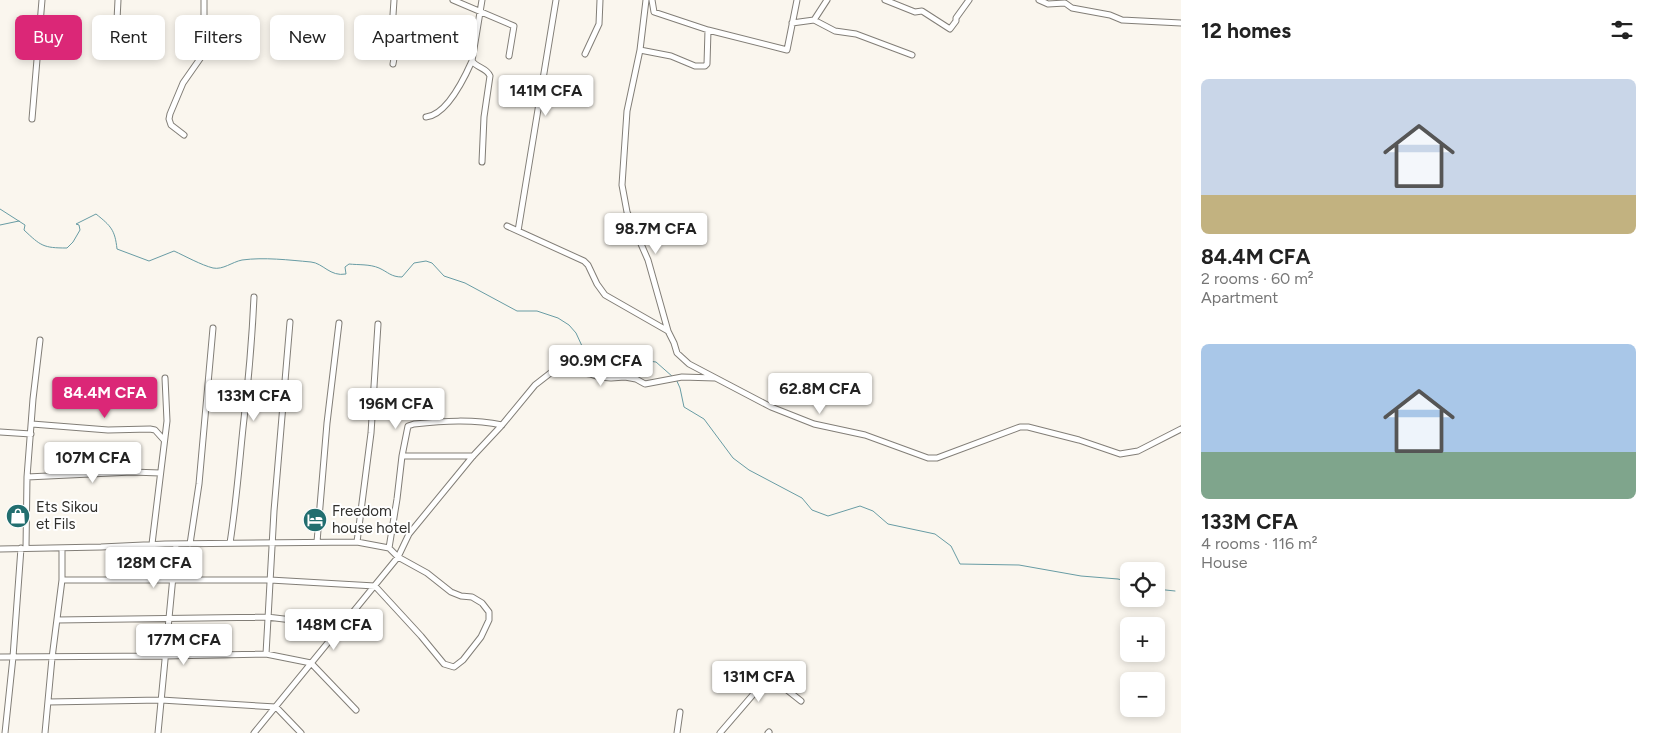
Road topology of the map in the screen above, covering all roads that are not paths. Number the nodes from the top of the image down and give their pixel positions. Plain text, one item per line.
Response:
1 (42, 0) edge
2 (118, 0) edge
3 (204, 0) edge
4 (394, 0) edge
5 (453, 0) edge
6 (482, 0) edge
7 (556, 0) edge
8 (600, 0) edge
9 (646, 0) edge
10 (652, 0) edge
11 (797, 0) edge
12 (827, 0) edge
13 (885, 0) edge
14 (969, 0) edge
15 (1039, 0) edge
16 (480, 10) junction
17 (117, 15) edge
18 (814, 20) junction
19 (792, 23) junction
20 (1181, 23) edge
21 (708, 30) junction
22 (640, 50) junction
23 (585, 54) dead end
24 (912, 55) dead end
25 (510, 56) dead end
26 (472, 61) junction
27 (393, 64) dead end
28 (426, 117) dead end
29 (32, 119) dead end
30 (184, 135) dead end
31 (482, 162) dead end
32 (507, 226) dead end
33 (518, 231) junction
34 (254, 298) dead end
35 (290, 322) dead end
36 (339, 323) dead end
37 (378, 324) dead end
38 (213, 328) dead end
39 (668, 331) junction
40 (40, 340) dead end
41 (165, 378) dead end
42 (716, 378) junction
43 (32, 424) junction
44 (502, 425) junction
45 (1181, 429) edge
46 (0, 432) edge
47 (31, 434) junction
48 (164, 440) junction
49 (402, 456) junction
50 (473, 456) junction
51 (160, 473) junction
52 (27, 477) junction
53 (317, 542) junction
54 (357, 542) junction
55 (230, 543) junction
56 (273, 543) junction
57 (152, 544) junction
58 (176, 544) junction
59 (190, 544) junction
60 (24, 548) junction
61 (62, 548) junction
62 (389, 548) junction
63 (0, 549) edge
64 (398, 557) junction
65 (172, 579) junction
66 (62, 580) junction
67 (270, 580) junction
68 (375, 586) junction
69 (267, 617) junction
70 (169, 618) junction
71 (57, 620) junction
72 (342, 626) junction
73 (266, 654) junction
74 (165, 656) junction
75 (0, 657) edge
76 (13, 657) junction
77 (52, 658) junction
78 (311, 663) junction
79 (161, 700) junction
80 (801, 701) dead end
81 (48, 702) junction
82 (276, 707) junction
83 (356, 710) dead end
84 (680, 712) dead end
85 (5, 733) edge
86 (45, 733) edge
87 (158, 733) edge
88 (254, 733) edge
89 (301, 733) edge
90 (677, 733) edge
91 (720, 733) edge

1 - 29 street
2 - 17 street
3 - 30 street
4 - 27 street
5 - 16 street
6 - 16 street
7 - 33 street
8 - 23 street
9 - 22 street
10 - 21 street
11 - 19 street
12 - 18 street
13 - 14 street
15 - 20 street
16 - 25 street
16 - 26 street
18 - 19 street
18 - 24 street
19 - 21 street
21 - 22 street
22 - 39 street
26 - 28 street
26 - 31 street
32 - 33 street
33 - 39 street
34 - 55 street
35 - 56 street
36 - 53 street
37 - 54 street
38 - 59 street
39 - 42 street
40 - 43 street
41 - 48 street
42 - 44 street
42 - 45 street
43 - 47 street
43 - 48 street
44 - 49 street
44 - 50 street
46 - 47 street
47 - 52 street
48 - 51 street
49 - 50 street
49 - 62 street
50 - 64 street
51 - 52 street
51 - 57 street
52 - 60 street
53 - 54 street
53 - 56 street
54 - 62 street
55 - 56 street
55 - 59 street
56 - 67 street
57 - 58 street
57 - 61 street
58 - 59 street
58 - 65 street
60 - 61 street
60 - 63 street
60 - 76 street
61 - 66 street
62 - 64 street
64 - 68 street
64 - 68 street
65 - 66 street
65 - 67 street
65 - 70 street
66 - 71 street
67 - 68 street
67 - 69 street
68 - 72 street
69 - 70 street
69 - 72 street
69 - 73 street
70 - 71 street
70 - 74 street
71 - 77 street
72 - 78 street
73 - 74 street
73 - 78 street
74 - 77 street
74 - 79 street
75 - 76 street
76 - 77 street
76 - 85 street
77 - 81 street
78 - 82 street
78 - 83 street
79 - 81 street
79 - 82 street
79 - 87 street
80 - 91 street
81 - 86 street
82 - 88 street
82 - 89 street
84 - 90 street

